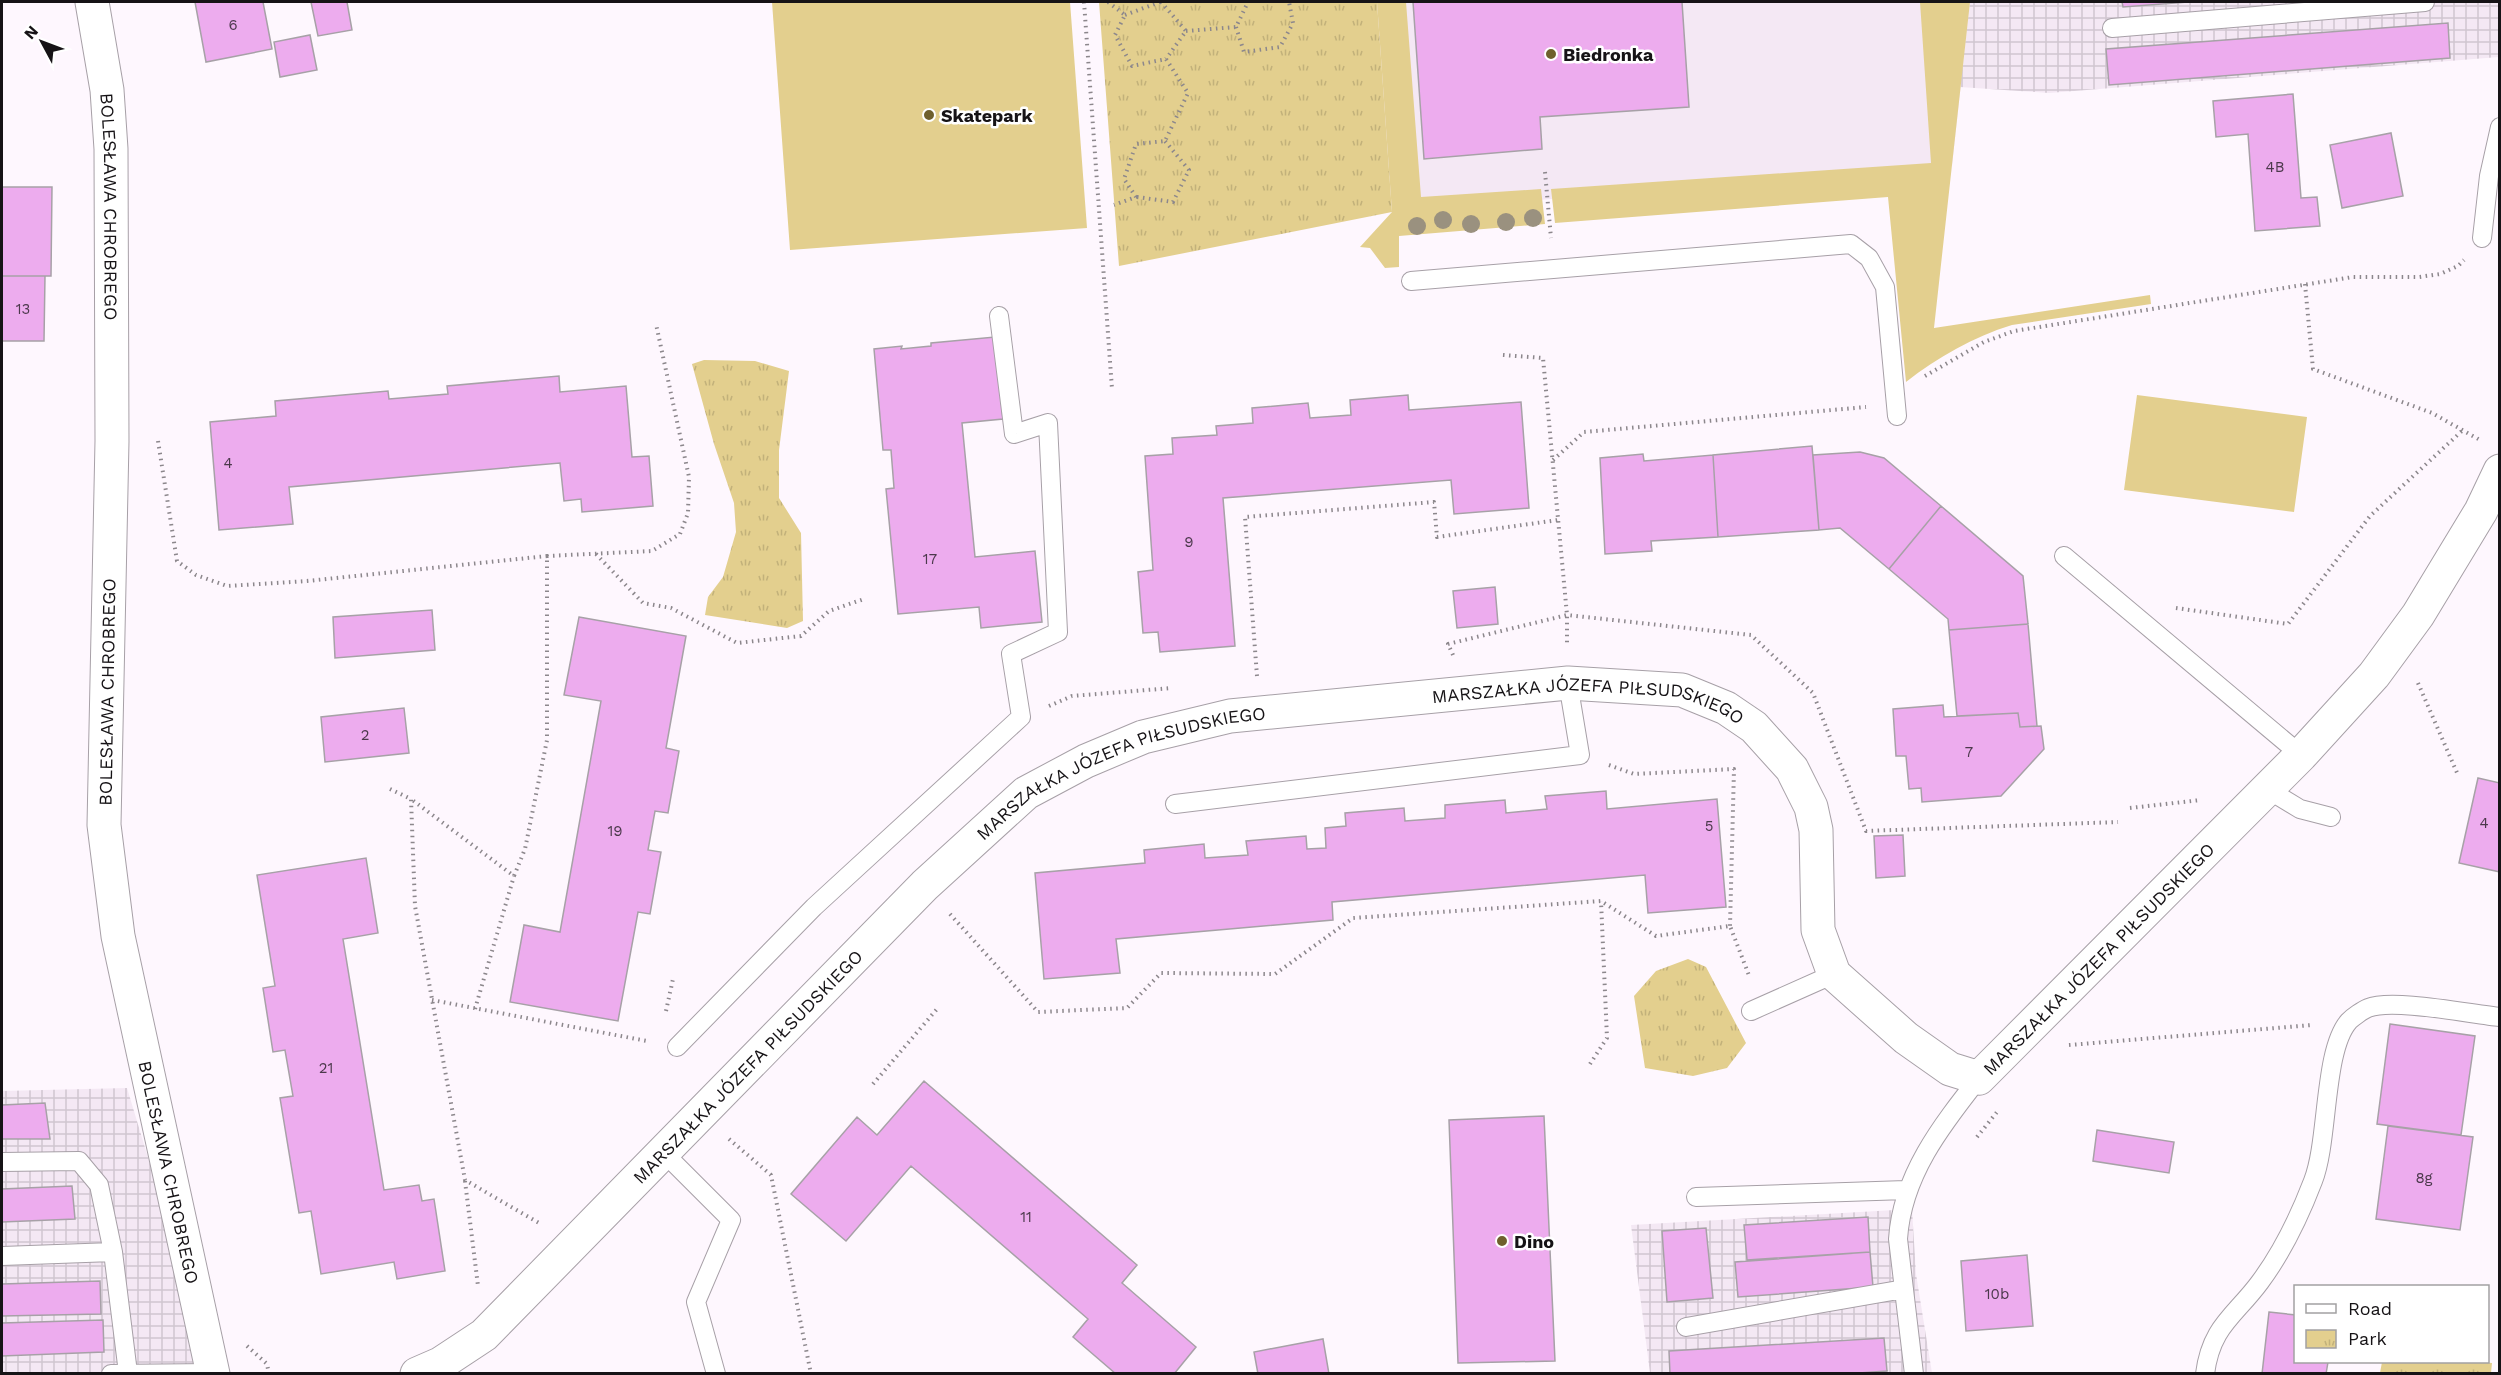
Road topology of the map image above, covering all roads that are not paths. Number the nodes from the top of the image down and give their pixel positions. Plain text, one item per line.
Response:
1 (92, 2) edge
2 (2425, 2) edge
3 (2112, 28) dead end
4 (2499, 127) edge
5 (2482, 238) road end
6 (1411, 281) dead end
7 (999, 316) dead end
8 (1897, 416) road end
9 (2492, 457) edge
10 (2064, 556) dead end
11 (1568, 683) junction
12 (2301, 755) junction
13 (2267, 789) junction
14 (1175, 804) dead end
15 (2331, 817) dead end
16 (1834, 974) junction
17 (1756, 1009) road end
18 (2499, 1017) edge
19 (677, 1047) road end
20 (1979, 1078) junction
21 (664, 1153) junction
22 (2, 1162) edge
23 (1906, 1190) junction
24 (1696, 1197) dead end
25 (113, 1252) junction
26 (2, 1256) edge
27 (1904, 1288) junction
28 (1686, 1327) dead end
29 (128, 1373) edge
30 (213, 1373) edge
31 (111, 1374) edge
32 (417, 1374) edge
33 (716, 1374) edge
34 (1914, 1374) edge
35 (2205, 1374) edge

1 - 30 street, BOLESŁAWA CHROBREGO
2 - 3 lane
4 - 5 lane
6 - 8 lane
7 - 19 lane
9 - 12 street, MARSZAŁKA JÓZEFA PIŁSUDSKIEGO
10 - 12 lane
11 - 14 lane
11 - 16 street, MARSZAŁKA JÓZEFA PIŁSUDSKIEGO
11 - 21 street, MARSZAŁKA JÓZEFA PIŁSUDSKIEGO
12 - 13 street, MARSZAŁKA JÓZEFA PIŁSUDSKIEGO
13 - 15 lane
13 - 20 street, MARSZAŁKA JÓZEFA PIŁSUDSKIEGO
16 - 17 lane
16 - 20 street, MARSZAŁKA JÓZEFA PIŁSUDSKIEGO
18 - 35 lane
20 - 23 lane
21 - 32 street, MARSZAŁKA JÓZEFA PIŁSUDSKIEGO
21 - 33 lane
22 - 25 lane
23 - 24 lane
23 - 27 lane
25 - 26 lane
25 - 29 lane
27 - 28 lane
27 - 34 lane
29 - 30 lane
29 - 31 lane

